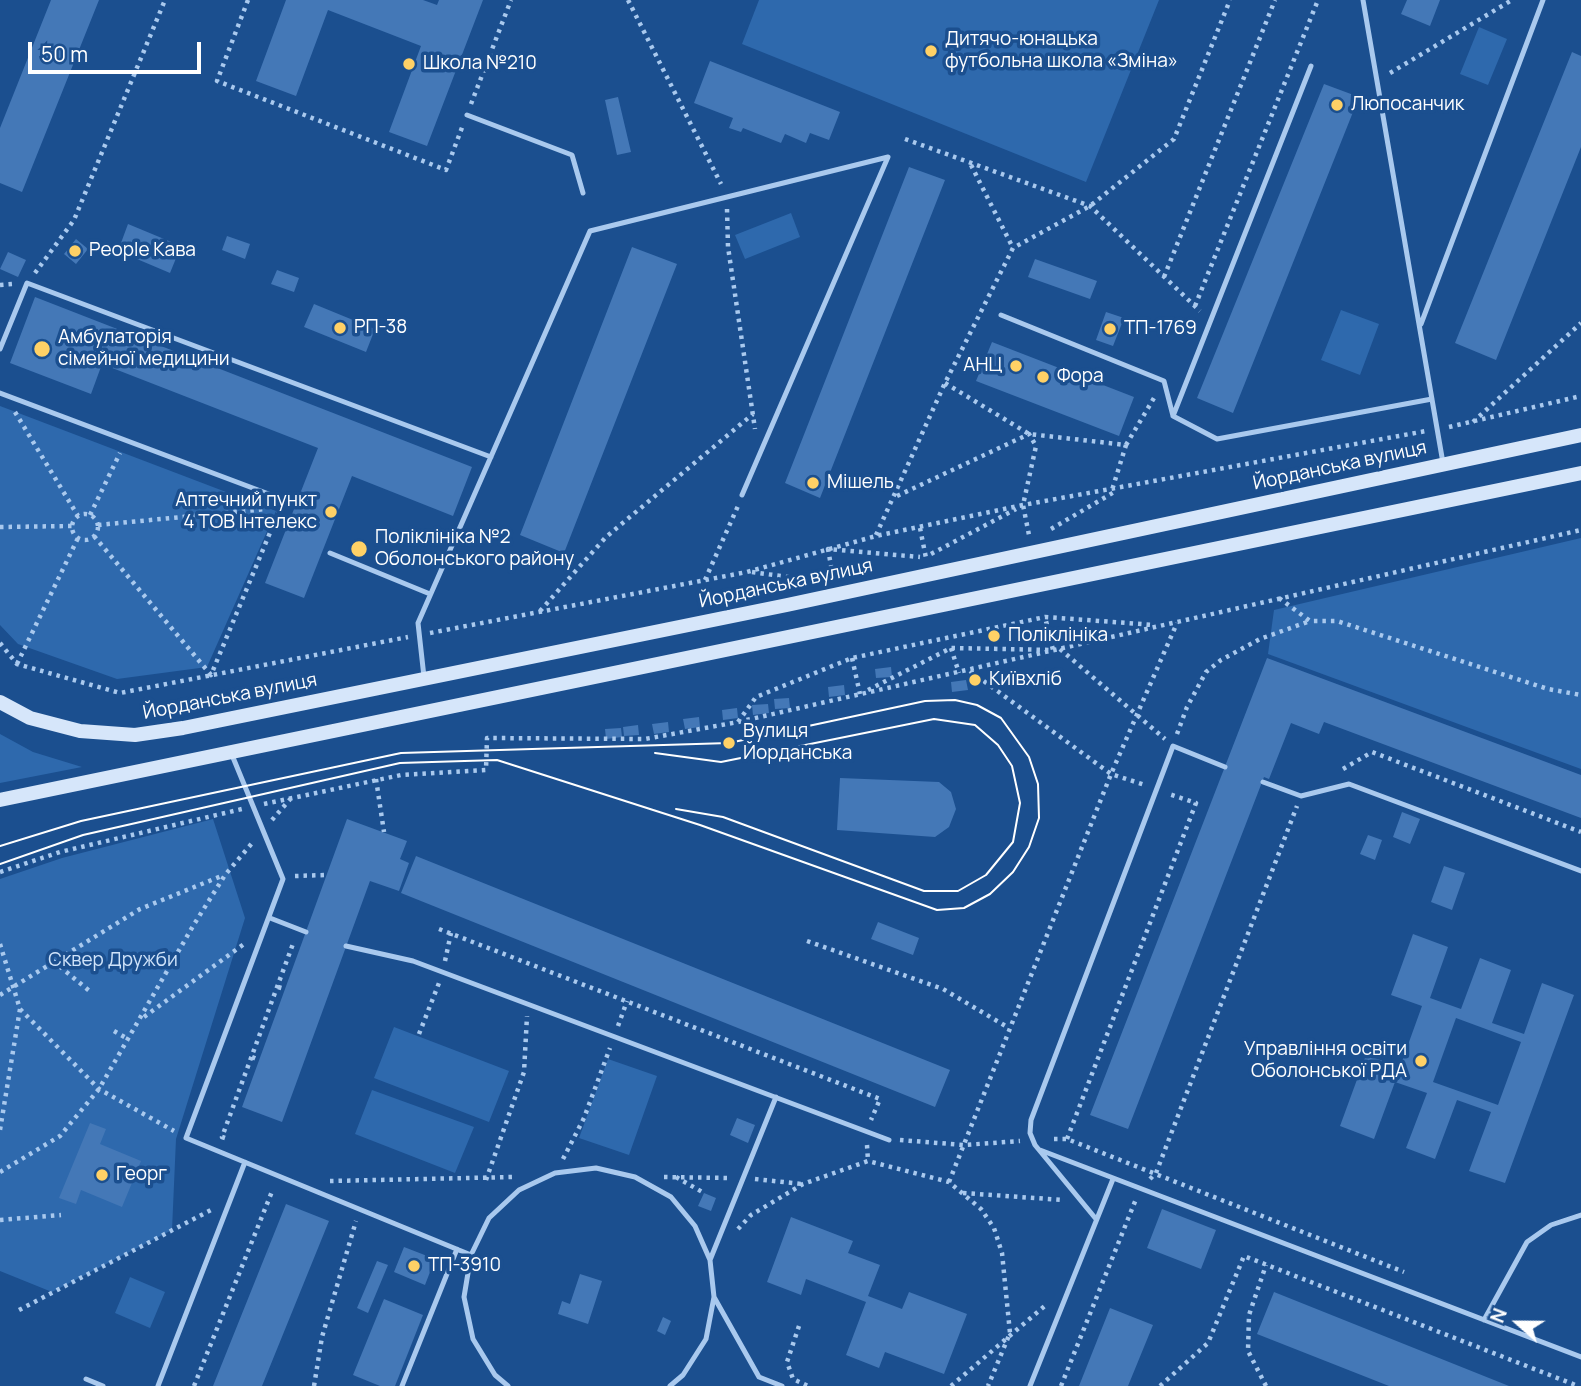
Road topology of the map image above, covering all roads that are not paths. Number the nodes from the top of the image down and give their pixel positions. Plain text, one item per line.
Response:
1 (1363, 0) edge
2 (1543, 0) edge
3 (1311, 66) dead end
4 (467, 114) road end
5 (583, 193) dead end
6 (1001, 315) dead end
7 (1420, 327) junction
8 (0, 349) edge
9 (0, 393) edge
10 (1433, 399) junction
11 (1173, 416) junction
12 (1581, 435) edge
13 (491, 457) junction
14 (1444, 463) junction
15 (1581, 474) edge
16 (742, 495) road end
17 (282, 499) dead end
18 (330, 553) dead end
19 (430, 594) junction
20 (424, 677) junction
21 (0, 702) edge
22 (231, 754) junction
23 (1225, 767) dead end
24 (1263, 782) dead end
25 (0, 800) edge
26 (1581, 872) edge
27 (270, 918) junction
28 (306, 932) dead end
29 (346, 946) dead end
30 (776, 1097) junction
31 (889, 1140) road end
32 (1040, 1150) junction
33 (245, 1162) junction
34 (1113, 1179) junction
35 (1581, 1215) edge
36 (1096, 1219) junction
37 (457, 1249) junction
38 (471, 1255) junction
39 (710, 1260) junction
40 (714, 1297) junction
41 (1484, 1320) junction
42 (1581, 1357) edge
43 (760, 1377) junction
44 (86, 1379) dead end
45 (103, 1386) edge
46 (158, 1386) edge
47 (402, 1386) edge
48 (508, 1386) edge
49 (670, 1386) edge
50 (756, 1386) edge
51 (782, 1386) edge
52 (1030, 1386) edge

1 - 7 lane
2 - 7 lane
3 - 11 lane
4 - 5 lane
6 - 11 lane
7 - 10 lane
8 - 13 lane
9 - 17 lane
10 - 11 lane
10 - 14 lane
12 - 14 main road, Йорданська вулиця
13 - 16 lane
13 - 19 lane
14 - 20 main road, Йорданська вулиця
15 - 22 main road
18 - 19 lane
19 - 20 lane
20 - 21 main road, Йорданська вулиця
22 - 25 main road
22 - 27 lane
23 - 32 lane
24 - 26 lane
27 - 28 lane
27 - 33 lane
29 - 30 lane
30 - 31 lane
30 - 39 lane
32 - 34 lane
32 - 36 lane
33 - 37 lane
33 - 46 lane
34 - 36 lane
34 - 41 lane
35 - 41 lane
36 - 52 lane
37 - 38 lane
37 - 47 lane
38 - 39 lane
38 - 48 lane
39 - 40 lane
40 - 43 lane
40 - 49 lane
41 - 42 lane
43 - 50 lane
43 - 51 lane
44 - 45 lane

